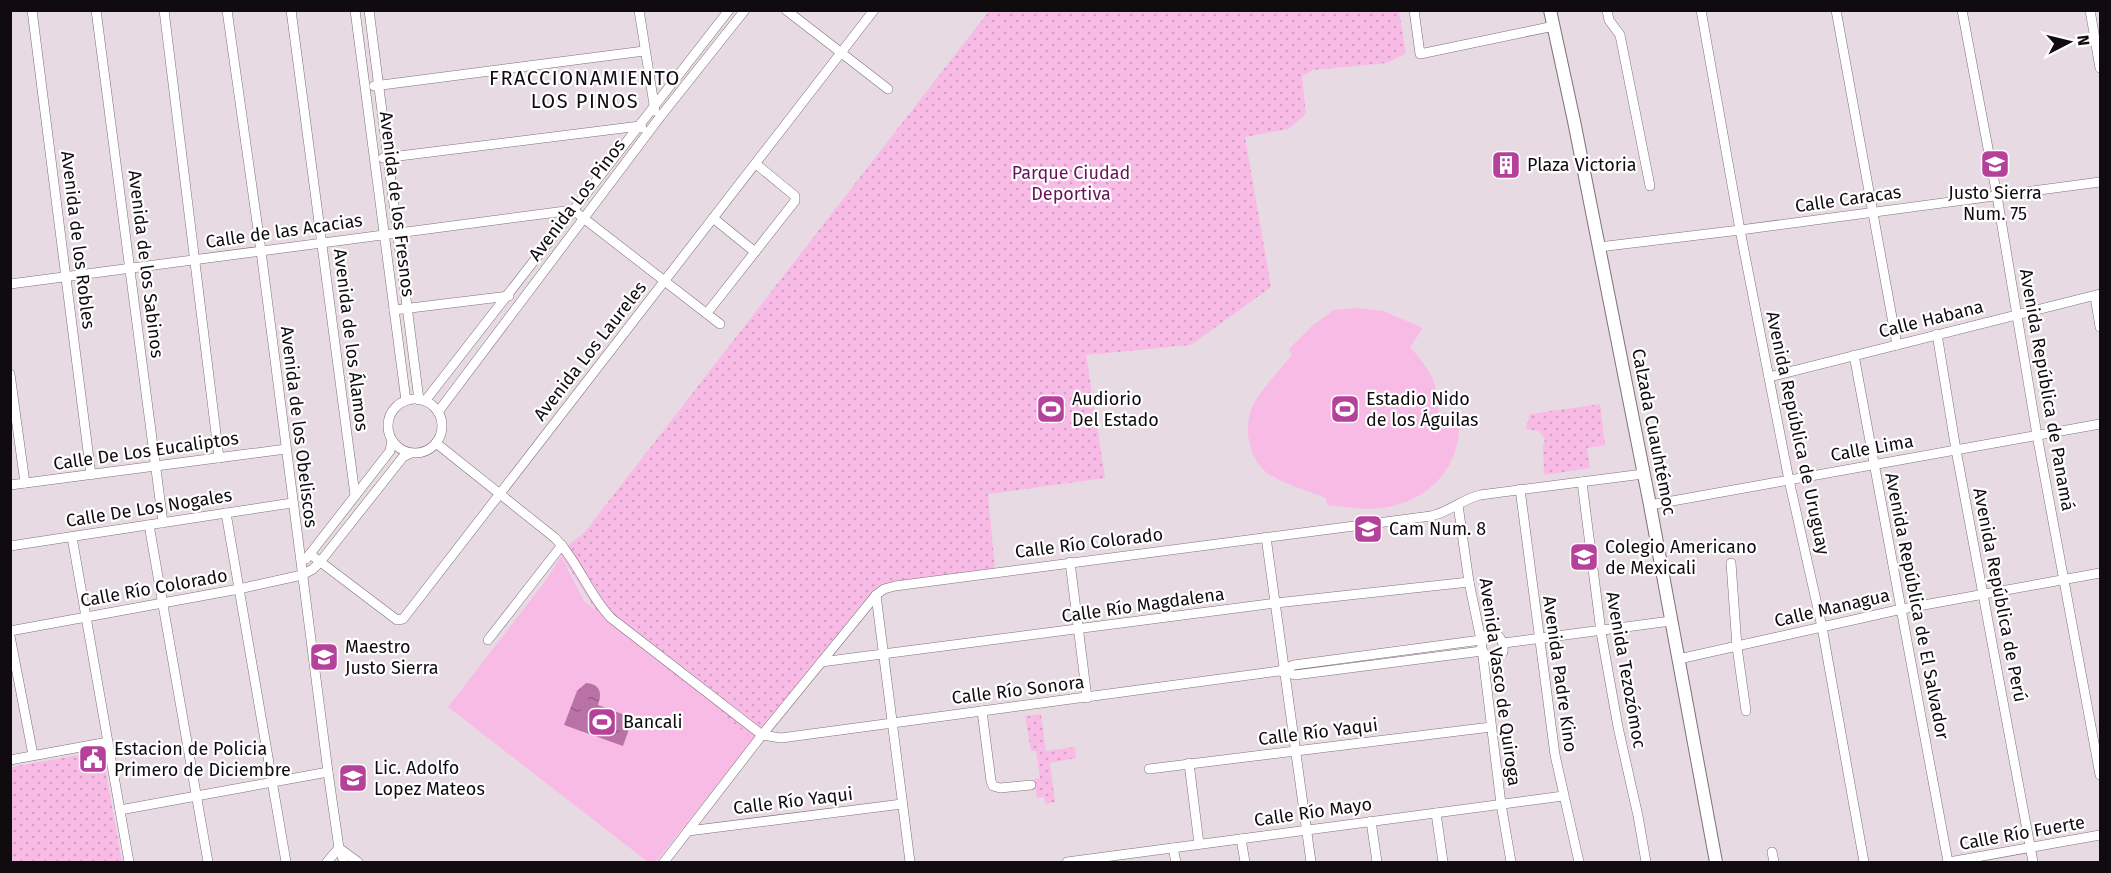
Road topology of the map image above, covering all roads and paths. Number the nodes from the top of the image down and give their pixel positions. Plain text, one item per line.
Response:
1 (32, 10) edge
2 (96, 10) edge
3 (164, 10) edge
4 (227, 10) edge
5 (291, 10) edge
6 (639, 10) edge
7 (729, 10) edge
8 (745, 10) edge
9 (786, 10) edge
10 (874, 10) edge
11 (1414, 10) edge
12 (1550, 10) edge
13 (1607, 10) edge
14 (1701, 10) edge
15 (1836, 10) edge
16 (1962, 10) edge
17 (2090, 10) edge
18 (372, 11) edge
19 (355, 12) edge
20 (1554, 26) junction
21 (644, 51) junction
22 (841, 54) junction
23 (2100, 68) edge
24 (379, 85) junction
25 (365, 87) junction
26 (888, 89) dead end
27 (653, 108) junction
28 (660, 117) junction
29 (640, 126) junction
30 (650, 132) junction
31 (389, 157) junction
32 (374, 159) junction
33 (756, 164) junction
34 (2100, 182) edge
35 (1650, 186) dead end
36 (1997, 196) junction
37 (573, 210) junction
38 (1873, 212) junction
39 (713, 218) junction
40 (584, 219) junction
41 (1740, 230) junction
42 (398, 233) junction
43 (384, 234) junction
44 (322, 243) junction
45 (1599, 247) junction
46 (261, 251) junction
47 (755, 252) junction
48 (195, 260) junction
49 (130, 268) junction
50 (66, 277) junction
51 (664, 281) junction
52 (10, 284) edge
53 (2098, 295) edge
54 (508, 296) junction
55 (524, 298) junction
56 (408, 308) junction
57 (394, 310) junction
58 (707, 313) junction
59 (2017, 314) junction
60 (720, 324) dead end
61 (2100, 327) edge
62 (1937, 334) junction
63 (1897, 345) junction
64 (1854, 355) junction
65 (10, 374) edge
66 (1769, 377) junction
67 (422, 400) junction
68 (406, 401) junction
69 (438, 412) junction
70 (2100, 424) edge
71 (2037, 435) junction
72 (392, 440) junction
73 (436, 443) junction
74 (286, 449) junction
75 (1956, 450) junction
76 (411, 453) junction
77 (219, 458) junction
78 (1874, 464) junction
79 (156, 466) junction
80 (1643, 474) junction
81 (91, 475) junction
82 (1789, 480) junction
83 (1582, 482) junction
84 (25, 483) junction
85 (10, 485) edge
86 (1520, 489) junction
87 (501, 493) junction
88 (354, 495) junction
89 (292, 503) junction
90 (1458, 505) junction
91 (1650, 505) junction
92 (226, 513) junction
93 (163, 523) junction
94 (149, 525) junction
95 (72, 537) junction
96 (1266, 537) junction
97 (562, 545) junction
98 (10, 546) edge
99 (310, 554) junction
100 (320, 562) junction
101 (1070, 562) junction
102 (1731, 563) dead end
103 (2100, 573) edge
104 (302, 575) junction
105 (2065, 580) junction
106 (1469, 582) junction
107 (239, 589) junction
108 (1984, 594) junction
109 (876, 595) junction
110 (162, 603) junction
111 (1276, 603) junction
112 (1902, 609) junction
113 (86, 617) junction
114 (1671, 621) junction
115 (1822, 627) junction
116 (1078, 630) junction
117 (10, 631) edge
118 (1601, 632) junction
119 (10, 636) edge
120 (1538, 639) junction
121 (488, 640) dead end
122 (1480, 640) junction
123 (1504, 643) junction
124 (1737, 647) junction
125 (1482, 651) junction
126 (884, 656) junction
127 (1678, 659) junction
128 (821, 663) junction
129 (1282, 671) junction
130 (1087, 698) junction
131 (982, 711) junction
132 (1746, 711) dead end
133 (892, 723) junction
134 (1491, 727) junction
135 (762, 735) junction
136 (108, 742) junction
137 (1294, 752) junction
138 (33, 755) junction
139 (10, 760) edge
140 (1189, 763) junction
141 (1149, 769) dead end
142 (328, 772) junction
143 (2100, 775) edge
144 (273, 783) junction
145 (1031, 784) dead end
146 (1563, 795) junction
147 (196, 797) junction
148 (902, 804) junction
149 (1501, 804) junction
150 (120, 810) junction
151 (1436, 813) junction
152 (1371, 821) junction
153 (1305, 830) junction
154 (688, 831) junction
155 (2100, 835) edge
156 (1241, 839) junction
157 (1199, 844) junction
158 (339, 848) junction
159 (1173, 848) junction
160 (2030, 848) junction
161 (1772, 852) dead end
162 (1109, 859) edge
163 (129, 862) edge
164 (208, 862) edge
165 (286, 862) edge
166 (327, 862) edge
167 (344, 862) edge
168 (358, 862) edge
169 (664, 862) edge
170 (910, 862) edge
171 (1067, 862) edge
172 (1176, 862) edge
173 (1245, 862) edge
174 (1311, 862) edge
175 (1377, 862) edge
176 (1443, 862) edge
177 (1511, 862) edge
178 (1579, 862) edge
179 (1646, 862) edge
180 (1716, 862) edge
181 (1774, 862) edge
182 (1864, 862) edge
183 (1949, 862) edge
184 (2033, 862) edge

1 - 50 street, Avenida de los Robles
2 - 49 street, Avenida de los Sabinos
3 - 48 street
4 - 46 street, Avenida de los Obeliscos
5 - 44 street, Avenida de los Álamos
6 - 21 street
7 - 27 street, Avenida Los Pinos
8 - 28 street, Avenida Los Pinos
9 - 22 street
10 - 22 street, Avenida Los Laureles
11 - 20 street
12 - 20 main road, Calzada Cuauhtémoc
13 - 35 street
14 - 41 street, Avenida República de Uruguay
15 - 38 street
16 - 36 street, Avenida República de Panamá
17 - 23 street
18 - 19 street
18 - 24 street, Avenida de los Fresnos
19 - 25 street, Avenida de los Fresnos
20 - 45 main road, Calzada Cuauhtémoc
21 - 24 street
21 - 27 street
22 - 26 street
22 - 33 street, Avenida Los Laureles
24 - 25 street
24 - 31 street, Avenida de los Fresnos
25 - 32 street, Avenida de los Fresnos
27 - 28 street
27 - 29 street, Avenida Los Pinos
28 - 30 street, Avenida Los Pinos
29 - 30 street
29 - 31 street
29 - 37 street, Avenida Los Pinos
30 - 40 street, Avenida Los Pinos
31 - 32 street
31 - 42 street, Avenida de los Fresnos
32 - 43 street, Avenida de los Fresnos
33 - 39 street, Avenida Los Laureles
33 - 47 street
34 - 36 street, Calle Caracas
36 - 38 street, Calle Caracas
36 - 59 street, Avenida República de Panamá
37 - 40 street
37 - 42 street, Calle de las Acacias
37 - 54 street, Avenida Los Pinos
38 - 41 street, Calle Caracas
38 - 63 street
39 - 47 street
39 - 51 street, Avenida Los Laureles
40 - 51 street
40 - 55 street, Avenida Los Pinos
41 - 45 street, Calle Caracas
41 - 66 street, Avenida República de Uruguay
42 - 43 street, Calle de las Acacias
42 - 56 street, Avenida de los Fresnos
43 - 44 street, Calle de las Acacias
43 - 57 street, Avenida de los Fresnos
44 - 46 street, Calle de las Acacias
44 - 88 street, Avenida de los Álamos
45 - 80 main road, Calzada Cuauhtémoc
46 - 48 street, Calle de las Acacias
46 - 74 street, Avenida de los Obeliscos
47 - 58 street
48 - 49 street, Calle de las Acacias
48 - 77 street
49 - 50 street, Calle de las Acacias
49 - 79 street, Avenida de los Sabinos
50 - 52 street, Calle de las Acacias
50 - 81 street, Avenida de los Robles
51 - 58 street
51 - 87 street, Avenida Los Laureles
53 - 59 street, Calle Habana
53 - 61 street
54 - 55 street
54 - 56 street
54 - 67 street, Avenida Los Pinos
55 - 69 street, Avenida Los Pinos
56 - 57 street
56 - 67 street, Avenida de los Fresnos
57 - 68 street, Avenida de los Fresnos
58 - 60 street
59 - 62 street, Calle Habana
59 - 71 street, Avenida República de Panamá
62 - 63 street, Calle Habana
62 - 75 street, Avenida República de Perú
63 - 64 street, Calle Habana
64 - 66 street, Calle Habana
64 - 78 street, Avenida República de El Salvador
65 - 84 street
66 - 82 street, Avenida República de Uruguay
67 - 68 street
67 - 69 street
68 - 72 street
69 - 73 street
70 - 71 street, Calle Lima
71 - 75 street, Calle Lima
71 - 105 street, Avenida República de Panamá
72 - 76 street
72 - 88 street
73 - 76 street
73 - 87 street
74 - 77 street, Calle De Los Eucaliptos
74 - 89 street, Avenida de los Obeliscos
75 - 78 street, Calle Lima
75 - 108 street, Avenida República de Perú
76 - 100 street
77 - 79 street, Calle De Los Eucaliptos
78 - 82 street, Calle Lima
78 - 112 street, Avenida República de El Salvador
79 - 81 street, Calle De Los Eucaliptos
79 - 93 street, Avenida de los Sabinos
80 - 83 street, Calle Río Colorado
80 - 91 main road, Calzada Cuauhtémoc
81 - 84 street, Calle De Los Eucaliptos
82 - 91 street, Calle Lima
82 - 115 street, Avenida República de Uruguay
83 - 86 street, Calle Río Colorado
83 - 118 street, Avenida Tezozómoc
84 - 85 street, Calle De Los Eucaliptos
86 - 90 street, Calle Río Colorado
86 - 120 street, Avenida Padre Kino
87 - 97 street
87 - 100 street, Avenida Los Laureles
88 - 99 street
89 - 92 street, Calle De Los Nogales
89 - 104 street, Avenida de los Obeliscos
90 - 96 street, Calle Río Colorado
90 - 106 street, Avenida Vasco de Quiroga
91 - 114 main road, Calzada Cuauhtémoc
92 - 93 street, Calle De Los Nogales
92 - 107 street
93 - 94 street, Calle De Los Nogales
94 - 95 street, Calle De Los Nogales
94 - 110 street
95 - 98 street, Calle De Los Nogales
95 - 113 street
96 - 101 street, Calle Río Colorado
96 - 111 street
97 - 121 street
97 - 135 street
99 - 100 street, Avenida Los Laureles
99 - 104 street
100 - 104 street
101 - 109 street, Calle Río Colorado
101 - 116 street
102 - 124 street
103 - 105 street, Calle Managua
104 - 107 street, Calle Río Colorado
104 - 142 street, Avenida de los Obeliscos
105 - 108 street, Calle Managua
105 - 143 street, Avenida República de Panamá
106 - 111 street, Calle Río Magdalena
106 - 122 street, Avenida Vasco de Quiroga
107 - 110 street, Calle Río Colorado
107 - 144 street
108 - 112 street, Calle Managua
108 - 160 street, Avenida República de Perú
109 - 126 street
109 - 128 street
110 - 113 street, Calle Río Colorado
110 - 147 street
111 - 116 street, Calle Río Magdalena
111 - 129 street
112 - 115 street, Calle Managua
112 - 183 street, Avenida República de El Salvador
113 - 117 street, Calle Río Colorado
113 - 136 street
114 - 118 street, Calle Río Sonora
114 - 127 main road, Calzada Cuauhtémoc
115 - 124 street, Calle Managua
115 - 182 street, Avenida República de Uruguay
116 - 126 street, Calle Río Magdalena
116 - 130 street
118 - 120 street, Calle Río Sonora
118 - 179 street, Avenida Tezozómoc
119 - 138 street
120 - 123 street, Calle Río Sonora
120 - 146 street, Avenida Padre Kino
122 - 123 street, Calle Río Sonora
122 - 125 street, Avenida Vasco de Quiroga
122 - 129 street, Calle Río Sonora
123 - 125 street, Calle Río Sonora
124 - 127 street, Calle Managua
124 - 132 street
125 - 129 street, Calle Río Sonora
125 - 134 street, Avenida Vasco de Quiroga
126 - 128 street, Calle Río Magdalena
126 - 133 street
127 - 180 main road, Calzada Cuauhtémoc
128 - 135 street
129 - 130 street, Calle Río Sonora
129 - 137 street
130 - 131 street, Calle Río Sonora
131 - 133 street, Calle Río Sonora
131 - 145 street
133 - 135 street, Calle Río Sonora
133 - 148 street
134 - 137 street, Calle Río Yaqui
134 - 149 street, Avenida Vasco de Quiroga
135 - 154 street
136 - 138 street
136 - 150 street
137 - 140 street, Calle Río Yaqui
137 - 153 street
138 - 139 street
140 - 141 street, Calle Río Yaqui
140 - 157 street
142 - 144 street
142 - 158 street, Avenida de los Obeliscos
144 - 147 street
144 - 165 street
146 - 149 street, Calle Río Mayo
146 - 178 street, Avenida Padre Kino
147 - 150 street
147 - 164 street
148 - 154 street, Calle Río Yaqui
148 - 170 street
149 - 151 street, Calle Río Mayo
149 - 177 street, Avenida Vasco de Quiroga
150 - 163 street
151 - 152 street, Calle Río Mayo
151 - 176 street
152 - 153 street, Calle Río Mayo
152 - 175 street
153 - 156 street, Calle Río Mayo
153 - 174 street
154 - 169 street
155 - 160 street, Calle Río Fuerte
156 - 157 street, Calle Río Mayo
156 - 173 street
157 - 159 street, Calle Río Mayo
158 - 166 street
158 - 167 street, Avenida de los Obeliscos
158 - 168 street
159 - 162 street, Calle Río Mayo
159 - 172 street
160 - 183 street, Calle Río Fuerte
160 - 184 street, Avenida República de Perú
161 - 181 street
162 - 171 street, Calle Río Mayo

